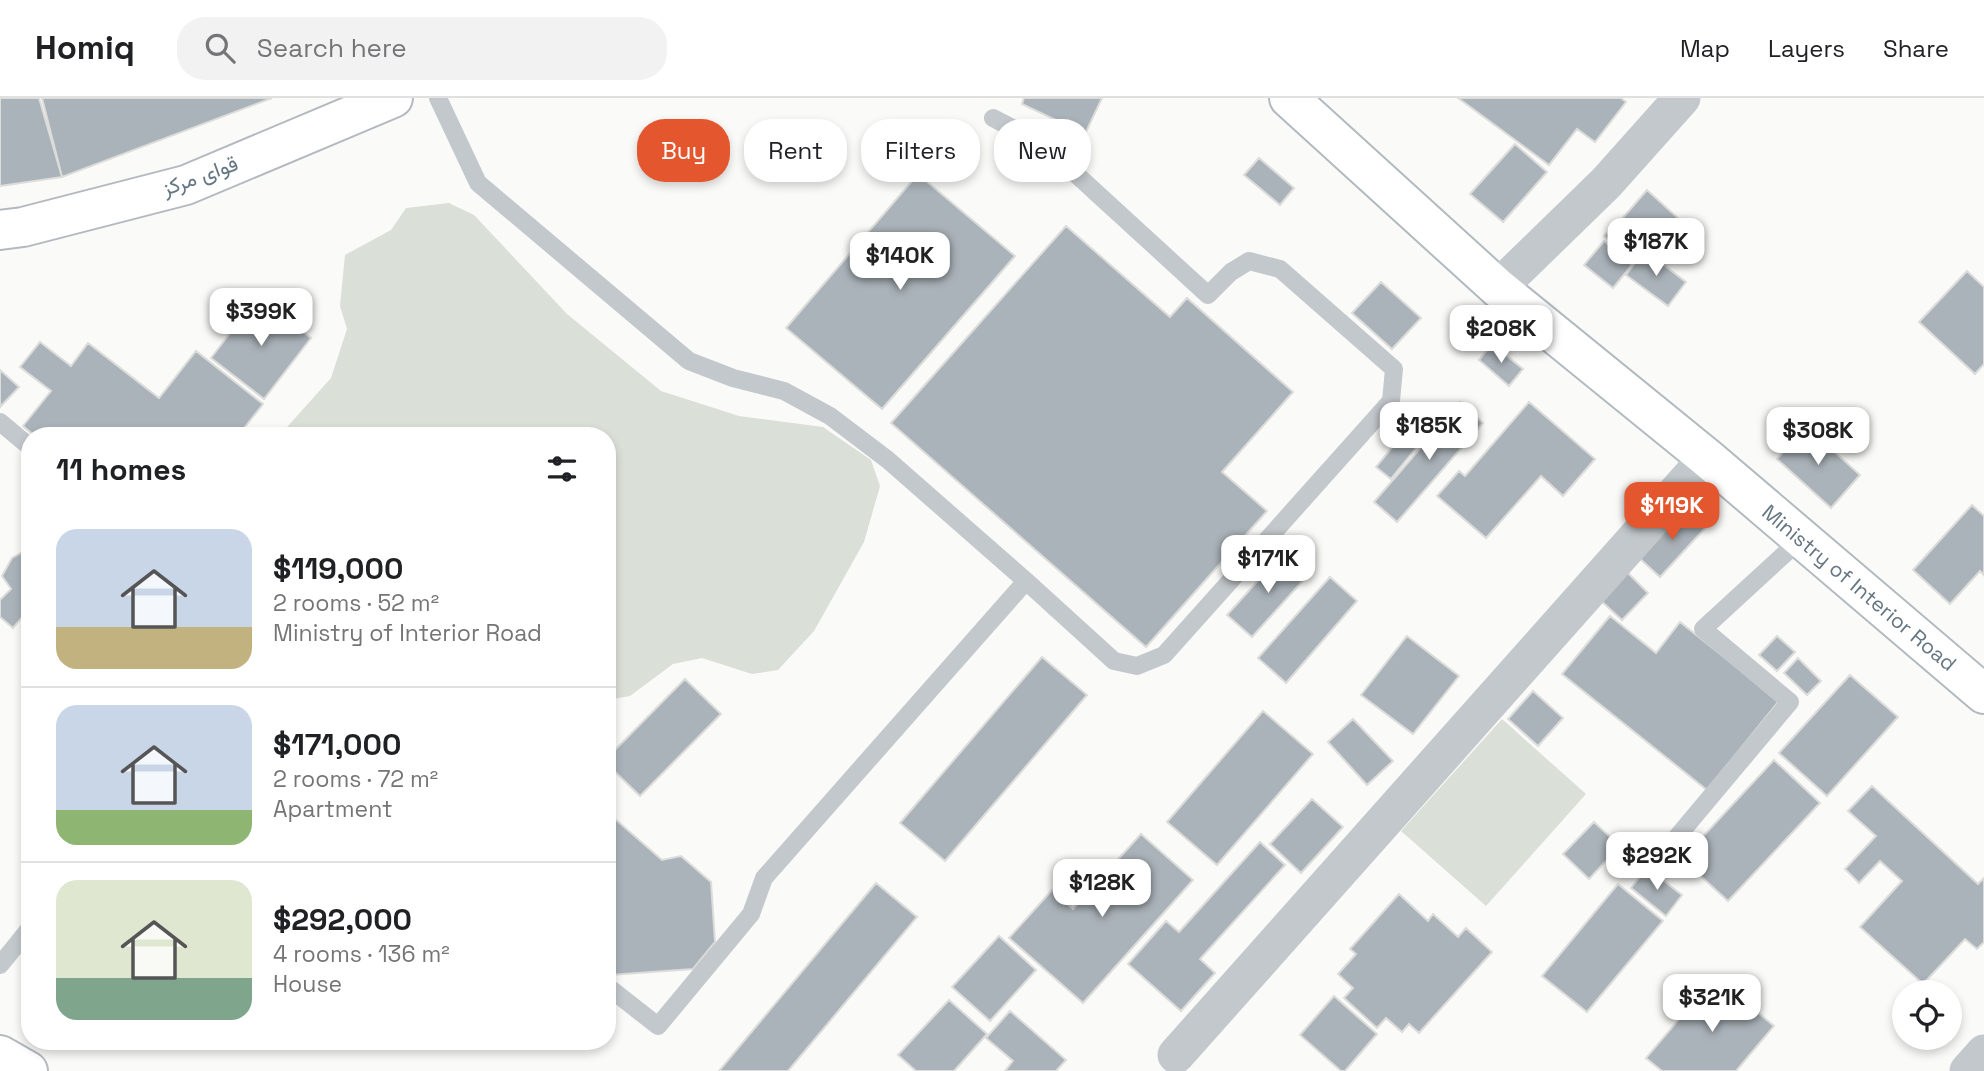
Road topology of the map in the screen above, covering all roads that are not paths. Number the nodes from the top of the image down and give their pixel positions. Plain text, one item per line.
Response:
1 (393, 98) edge
2 (438, 98) edge
3 (1289, 98) edge
4 (1682, 98) edge
5 (993, 118) dead end
6 (0, 230) edge
7 (1498, 288) junction
8 (0, 422) edge
9 (21, 440) edge
10 (1707, 458) junction
11 (1801, 539) junction
12 (1026, 581) junction
13 (1984, 694) edge
14 (1661, 856) dead end
15 (21, 939) edge
16 (0, 965) edge
17 (616, 993) edge
18 (1984, 1053) edge
19 (0, 1055) edge
20 (1176, 1055) dead end
21 (28, 1071) edge
22 (1968, 1071) edge

1 - 6 main road, قوای مرکز
2 - 12 lane
3 - 7 main road, Ministry of Interior Road
4 - 7 street
5 - 12 lane
7 - 10 main road, Ministry of Interior Road
8 - 9 lane
10 - 11 main road, Ministry of Interior Road
10 - 20 street
11 - 13 main road, Ministry of Interior Road
11 - 14 lane
12 - 17 lane
15 - 16 lane
18 - 22 street
19 - 21 main road

